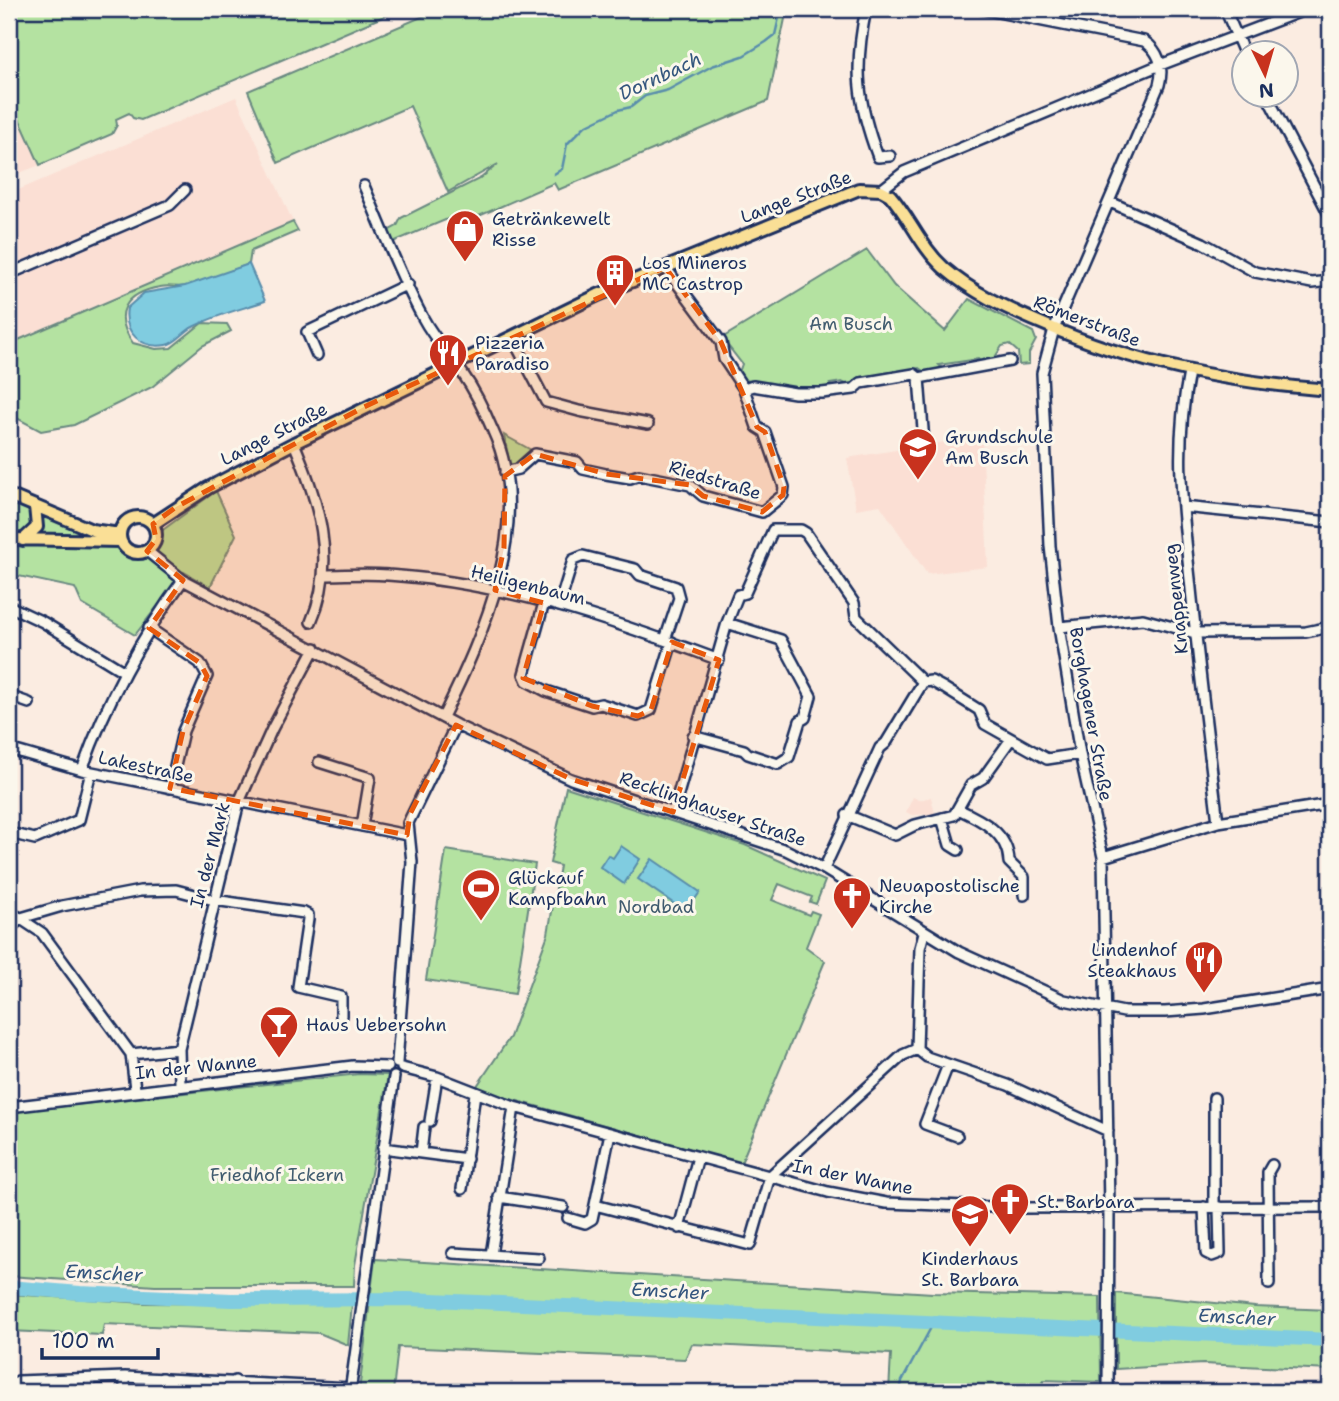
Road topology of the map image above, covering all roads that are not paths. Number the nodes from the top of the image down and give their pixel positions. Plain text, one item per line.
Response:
1 (866, 9) edge
2 (982, 9) edge
3 (1053, 9) edge
4 (1225, 9) edge
5 (1307, 9) edge
6 (1051, 22) junction
7 (1236, 37) junction
8 (1161, 65) junction
9 (1273, 108) edge
10 (890, 156) dead end
11 (364, 186) dead end
12 (185, 190) dead end
13 (881, 190) junction
14 (1110, 202) junction
15 (1330, 216) edge
16 (665, 267) junction
17 (9, 274) edge
18 (1330, 281) edge
19 (408, 284) junction
20 (1054, 329) junction
21 (512, 337) junction
22 (317, 355) dead end
23 (1010, 361) dead end
24 (454, 365) junction
25 (1189, 372) junction
26 (919, 378) junction
27 (744, 389) junction
28 (1330, 390) edge
29 (648, 424) dead end
30 (294, 443) junction
31 (925, 455) dead end
32 (505, 472) junction
33 (9, 495) edge
34 (35, 506) junction
35 (1183, 507) junction
36 (1330, 522) edge
37 (152, 524) junction
38 (120, 537) junction
39 (9, 539) edge
40 (23, 540) junction
41 (147, 551) junction
42 (324, 575) junction
43 (183, 580) junction
44 (495, 590) junction
45 (544, 603) junction
46 (9, 606) edge
47 (559, 606) junction
48 (312, 622) dead end
49 (727, 623) junction
50 (1059, 627) junction
51 (1330, 627) edge
52 (149, 628) junction
53 (1195, 633) junction
54 (669, 641) junction
55 (315, 648) junction
56 (719, 660) junction
57 (123, 671) junction
58 (923, 682) junction
59 (9, 696) edge
60 (29, 703) dead end
61 (443, 717) junction
62 (456, 725) junction
63 (693, 736) junction
64 (1011, 739) junction
65 (9, 749) edge
66 (1080, 754) junction
67 (319, 762) dead end
68 (87, 771) junction
69 (170, 788) junction
70 (239, 802) junction
71 (1330, 804) edge
72 (958, 809) junction
73 (673, 812) junction
74 (848, 815) junction
75 (942, 818) junction
76 (1218, 822) junction
77 (362, 826) junction
78 (9, 832) edge
79 (407, 835) junction
80 (958, 850) dead end
81 (1103, 857) junction
82 (824, 869) junction
83 (1024, 895) dead end
84 (215, 900) junction
85 (9, 912) edge
86 (20, 918) junction
87 (9, 929) edge
88 (924, 933) junction
89 (1330, 989) edge
90 (1104, 1010) junction
91 (341, 1016) dead end
92 (179, 1049) junction
93 (917, 1049) junction
94 (131, 1054) junction
95 (948, 1065) junction
96 (395, 1066) junction
97 (437, 1077) junction
98 (180, 1084) junction
99 (135, 1089) junction
100 (475, 1093) junction
101 (1214, 1098) dead end
102 (9, 1105) edge
103 (514, 1107) junction
104 (1108, 1131) junction
105 (610, 1133) junction
106 (957, 1136) dead end
107 (383, 1148) junction
108 (421, 1153) junction
109 (698, 1157) junction
110 (467, 1159) junction
111 (1272, 1165) dead end
112 (770, 1176) junction
113 (463, 1189) dead end
114 (499, 1197) junction
115 (595, 1205) junction
116 (1268, 1206) junction
117 (563, 1207) dead end
118 (1109, 1207) junction
119 (1212, 1207) junction
120 (1330, 1207) edge
121 (568, 1218) dead end
122 (679, 1228) junction
123 (453, 1253) dead end
124 (491, 1255) junction
125 (539, 1258) dead end
126 (1269, 1284) dead end
127 (125, 1377) junction
128 (162, 1378) junction
129 (90, 1379) junction
130 (199, 1380) junction
131 (53, 1381) junction
132 (235, 1381) junction
133 (9, 1388) edge
134 (350, 1390) edge
135 (52, 1392) edge
136 (89, 1392) edge
137 (125, 1392) edge
138 (162, 1392) edge
139 (198, 1392) edge
140 (234, 1392) edge
141 (1108, 1392) edge

1 - 10 street
2 - 6 street
3 - 6 street
4 - 7 street
5 - 7 street, Lange Straße
6 - 8 street
7 - 8 street, Lange Straße
8 - 13 street, Lange Straße
8 - 14 street, Borghagener Straße
9 - 15 street
11 - 19 street
12 - 17 street
13 - 16 main road, Lange Straße
13 - 20 main road, Römerstraße
14 - 18 street
14 - 20 street, Borghagener Straße
16 - 21 main road, Lange Straße
16 - 27 street, Riedstraße
19 - 22 street
19 - 24 street
20 - 25 main road, Römerstraße
20 - 50 street, Borghagener Straße
21 - 24 main road, Lange Straße
21 - 29 street
23 - 26 street
24 - 30 main road, Lange Straße
24 - 32 street
25 - 28 main road, Römerstraße
25 - 35 street, Knappenweg
26 - 27 street
26 - 31 street
27 - 32 street, Riedstraße
30 - 37 main road, Lange Straße
30 - 42 street
32 - 44 street
33 - 34 main road, Recklinghauser Straße
34 - 38 main road, Recklinghauser Straße
34 - 40 main road
35 - 36 street
35 - 53 street, Knappenweg
37 - 38 main road
37 - 41 main road
38 - 40 main road, Recklinghauser Straße
38 - 41 main road, Recklinghauser Straße
39 - 40 main road, Recklinghauser Straße
41 - 43 street, Recklinghauser Straße
42 - 44 street, Heiligenbaum
42 - 48 street
43 - 52 street
43 - 55 street, Recklinghauser Straße
44 - 45 street, Heiligenbaum
44 - 61 street
45 - 47 street, Heiligenbaum
45 - 54 street
46 - 57 street
47 - 54 street, Heiligenbaum
47 - 54 street
49 - 56 street
49 - 58 street
49 - 63 street
50 - 53 street
50 - 66 street, Borghagener Straße
51 - 53 street
52 - 57 street
52 - 69 street
53 - 76 street, Knappenweg
54 - 56 street, Heiligenbaum
55 - 61 street, Recklinghauser Straße
55 - 70 street, In der Mark
56 - 63 street
57 - 68 street
58 - 64 street
58 - 74 street
59 - 60 street
61 - 62 street, Recklinghauser Straße
62 - 73 street, Recklinghauser Straße
62 - 79 street
63 - 73 street
64 - 66 street
64 - 72 street
65 - 68 street, Lakestraße
66 - 81 street, Borghagener Straße
67 - 77 street
68 - 69 street, Lakestraße
68 - 78 street
69 - 70 street, Lakestraße
70 - 77 street, Lakestraße
70 - 84 street, In der Mark
71 - 76 street
72 - 75 street
72 - 83 street
73 - 82 street, Recklinghauser Straße
74 - 75 street
74 - 82 street
75 - 80 street
76 - 81 street
77 - 79 street, Lakestraße
79 - 96 street
81 - 90 street, Borghagener Straße
82 - 88 street, Recklinghauser Straße
84 - 86 street
84 - 91 street
84 - 92 street, In der Mark
85 - 86 street
86 - 87 street
86 - 94 street
88 - 90 street, Recklinghauser Straße
88 - 93 street
89 - 90 street, Recklinghauser Straße
90 - 104 street, Borghagener Straße
92 - 94 street
92 - 98 street, In der Mark
93 - 95 street
93 - 112 street
94 - 99 street
95 - 104 street
95 - 106 street
96 - 97 street, In der Wanne
96 - 98 street, In der Wanne
96 - 107 street
97 - 100 street, In der Wanne
97 - 108 street
98 - 99 street, In der Wanne
99 - 102 street, In der Wanne
100 - 103 street, In der Wanne
100 - 110 street
101 - 119 street
103 - 105 street, In der Wanne
103 - 114 street
104 - 118 street, Borghagener Straße
105 - 109 street, In der Wanne
105 - 115 street
107 - 108 street
107 - 134 street
108 - 110 street
109 - 112 street, In der Wanne
109 - 122 street
110 - 113 street
111 - 116 street
112 - 118 street, In der Wanne
112 - 122 street, In der Wanne
114 - 117 street
114 - 124 street
115 - 121 street
115 - 122 street, In der Wanne
116 - 119 street, In der Wanne
116 - 120 street, In der Wanne
116 - 126 street
118 - 119 street, In der Wanne
118 - 141 street, Borghagener Straße
123 - 124 street
124 - 125 street
127 - 128 street
127 - 129 street
127 - 137 street
128 - 130 street
128 - 138 street
129 - 131 street
129 - 136 street
130 - 132 street
130 - 139 street
131 - 133 street
131 - 135 street
132 - 134 street
132 - 140 street

